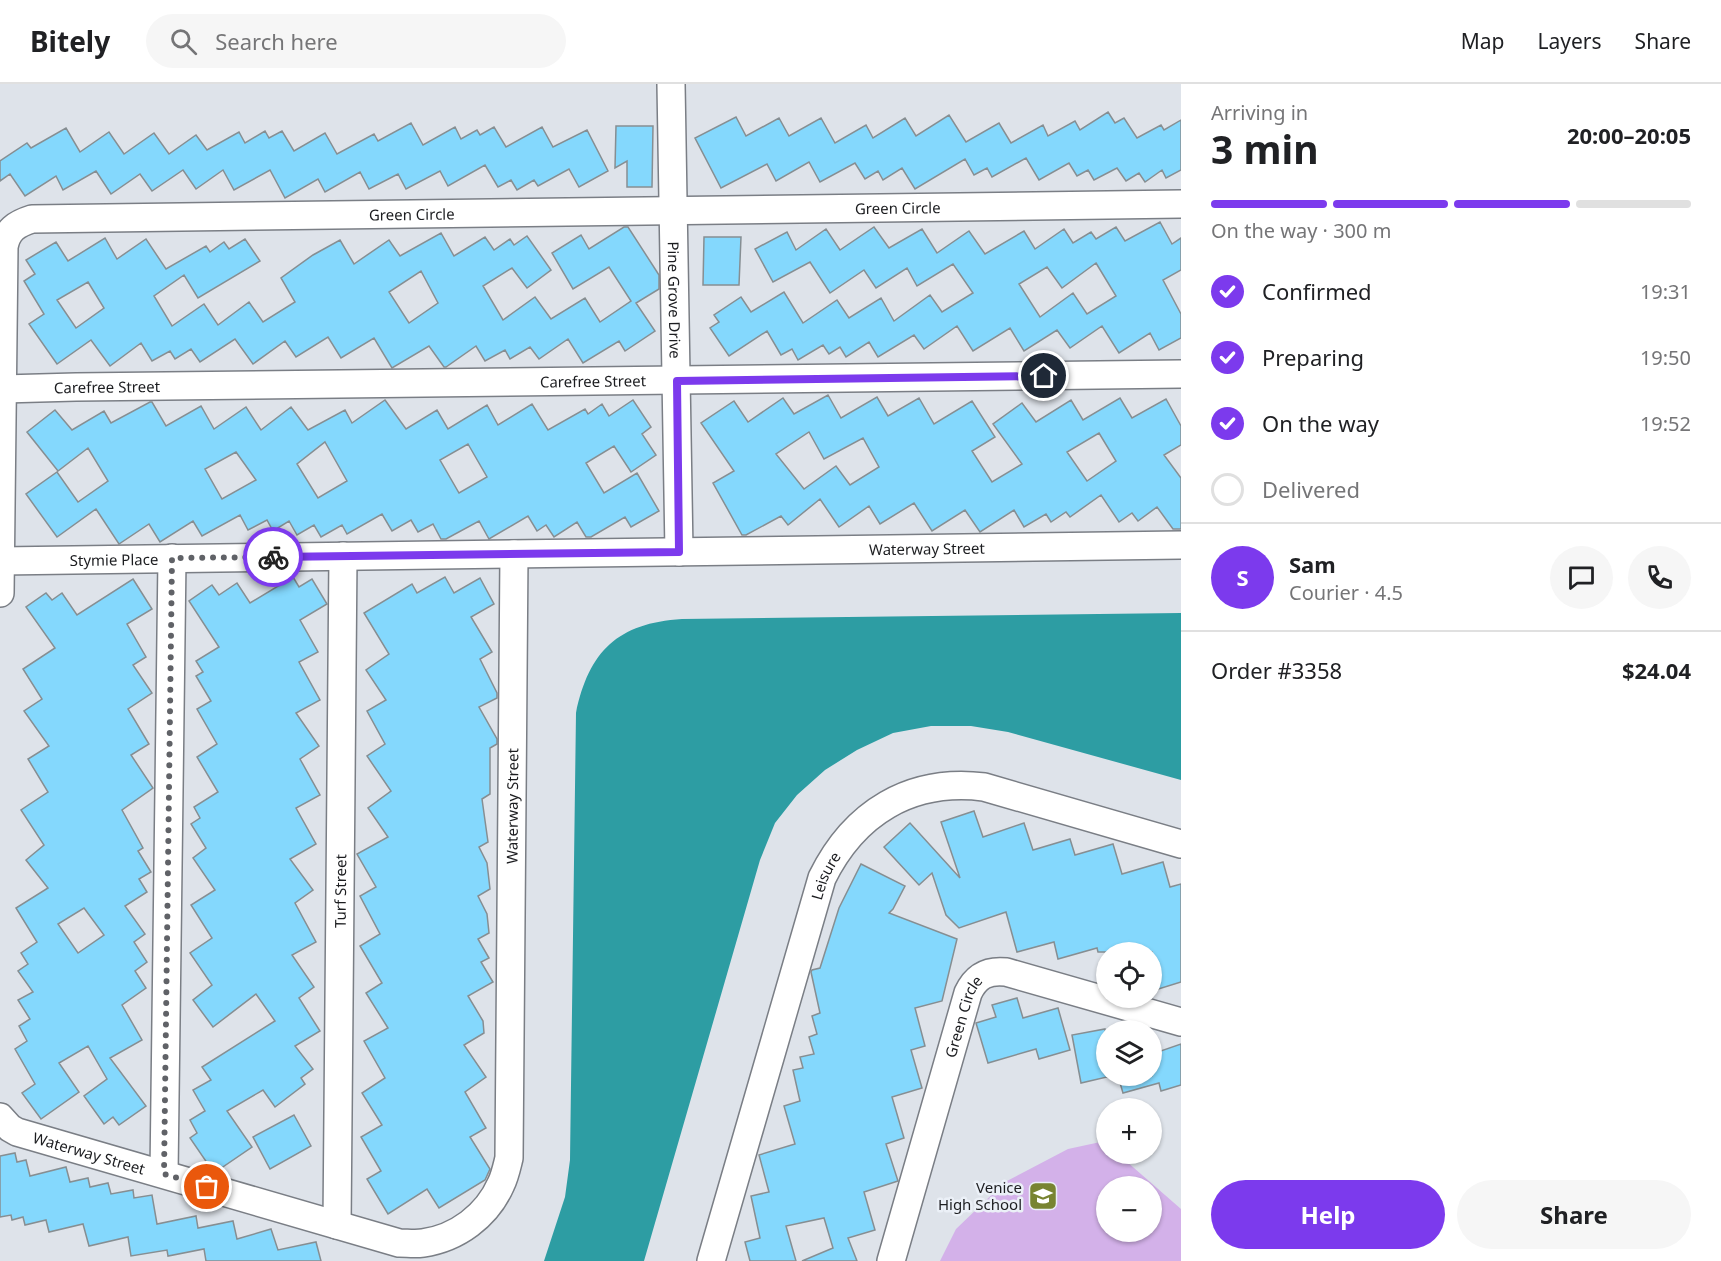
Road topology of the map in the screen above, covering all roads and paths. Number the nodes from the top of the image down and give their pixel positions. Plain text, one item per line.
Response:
1 (671, 84) edge
2 (1181, 204) edge
3 (674, 210) junction
4 (1181, 374) edge
5 (677, 381) junction
6 (3, 389) junction
7 (1181, 545) edge
8 (679, 552) junction
9 (514, 554) junction
10 (343, 556) junction
11 (172, 558) junction
12 (0, 561) edge
13 (0, 592) edge
14 (1181, 844) edge
15 (1181, 1022) edge
16 (2, 1119) edge
17 (164, 1174) junction
18 (337, 1225) junction
19 (711, 1261) edge
20 (891, 1261) edge

1 - 3 street, Pine Grove Drive
2 - 3 street, Green Circle
3 - 5 street, Pine Grove Drive
3 - 6 street, Green Circle
4 - 5 street, Carefree Street
5 - 6 street, Carefree Street
5 - 8 street, Pine Grove Drive
6 - 12 street, Green Circle
7 - 8 street, Waterway Street
8 - 9 street, Waterway Street
9 - 10 street, Stymie Place
9 - 18 street, Waterway Street
10 - 11 street, Stymie Place
10 - 18 street, Turf Street
11 - 12 street, Stymie Place
11 - 17 street
12 - 13 street, Green Circle
14 - 19 street, Leisure
15 - 20 street, Green Circle
16 - 17 street, Waterway Street
17 - 18 street, Waterway Street

